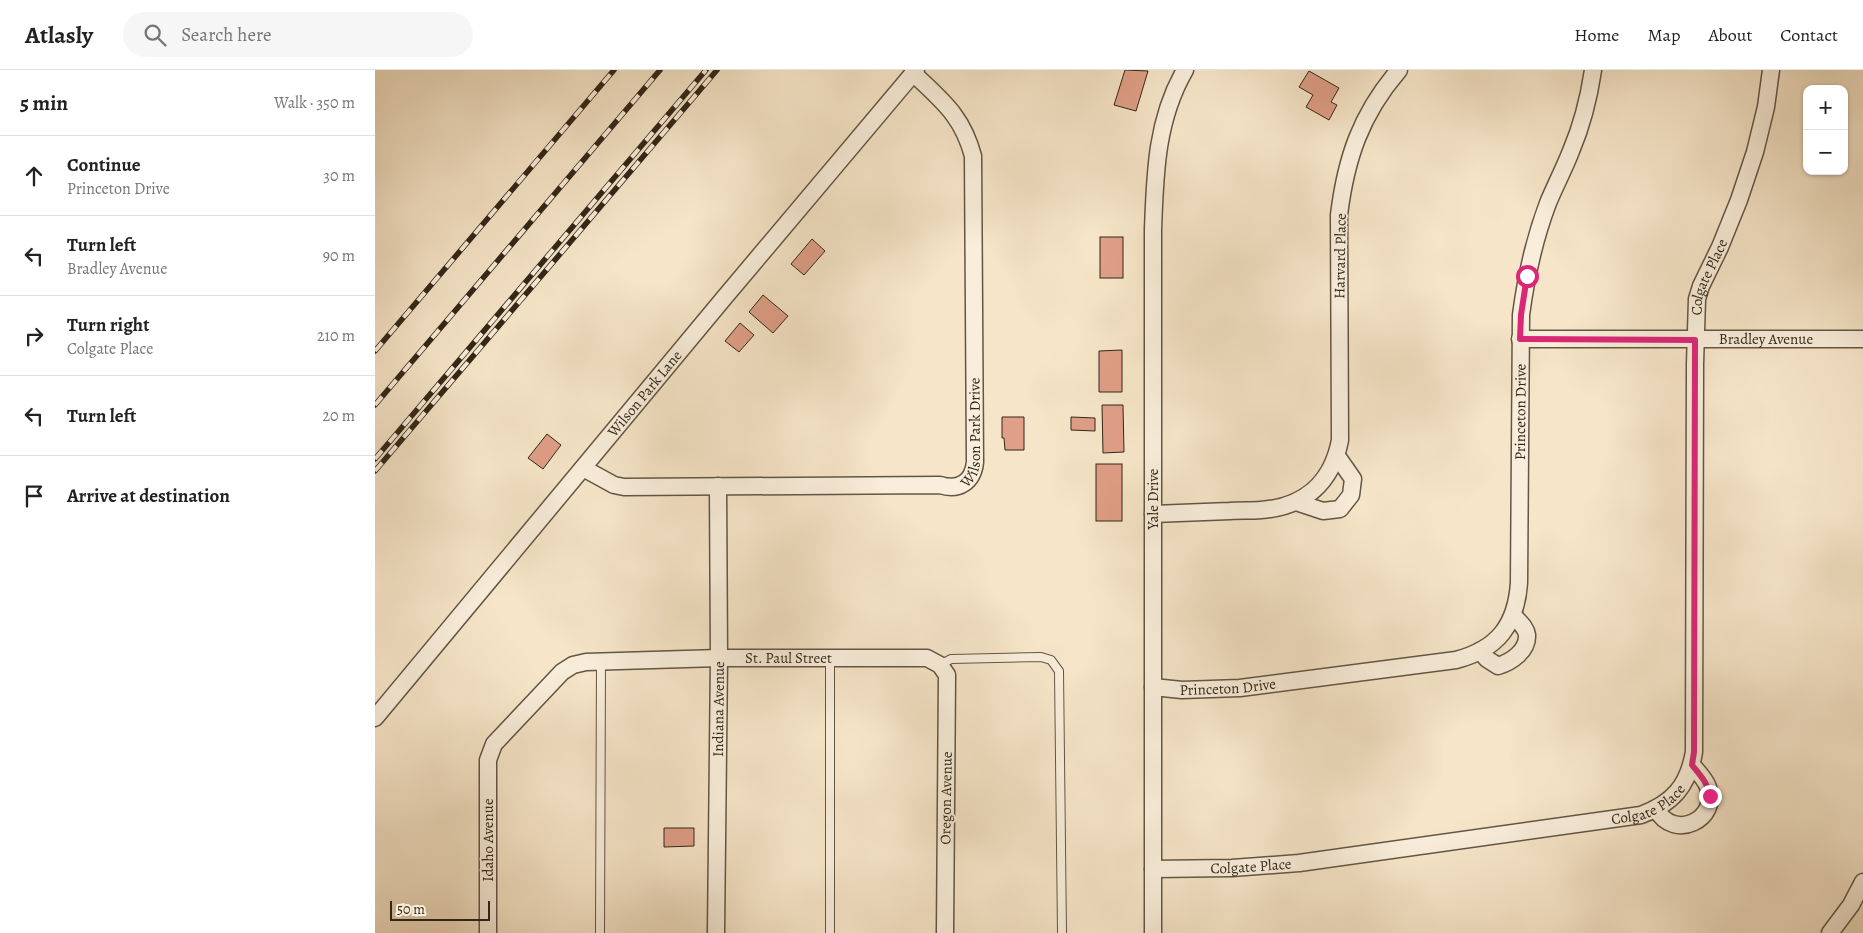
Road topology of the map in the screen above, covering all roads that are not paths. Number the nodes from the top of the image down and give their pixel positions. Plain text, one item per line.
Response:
1 (1185, 70) edge
2 (1399, 70) edge
3 (1593, 70) edge
4 (1771, 70) edge
5 (915, 72) edge
6 (1520, 339) junction
7 (1863, 339) edge
8 (1695, 340) junction
9 (1337, 456) junction
10 (583, 468) junction
11 (717, 486) junction
12 (1296, 502) junction
13 (1153, 514) junction
14 (1513, 615) junction
15 (1481, 651) junction
16 (830, 657) junction
17 (719, 658) junction
18 (601, 661) junction
19 (940, 665) junction
20 (1153, 687) junction
21 (375, 718) edge
22 (492, 748) joint
23 (1692, 765) junction
24 (1656, 809) junction
25 (1153, 868) junction
26 (1863, 882) edge
27 (488, 933) edge
28 (600, 933) edge
29 (716, 933) edge
30 (830, 933) edge
31 (945, 933) edge
32 (1062, 933) edge
33 (1153, 933) edge
34 (1830, 933) edge

1 - 13 street, Yale Drive
2 - 9 street, Harvard Place
3 - 6 street, Princeton Drive
4 - 8 street, Colgate Place
5 - 10 street, Wilson Park Lane
5 - 11 street, Wilson Park Drive
6 - 8 street, Bradley Avenue
6 - 14 street, Princeton Drive
7 - 8 street, Bradley Avenue
8 - 23 street, Colgate Place
9 - 12 street, Harvard Place
9 - 12 street
10 - 11 street, Wilson Park Drive
10 - 21 street, Wilson Park Lane
11 - 17 street, Indiana Avenue
12 - 13 street, Harvard Place
13 - 20 street, Yale Drive
14 - 15 street, Princeton Drive
14 - 15 street
15 - 20 street, Princeton Drive
16 - 17 street, St. Paul Street
16 - 19 street, St. Paul Street
16 - 30 lane
17 - 18 street, St. Paul Street
17 - 29 street, Indiana Avenue
18 - 22 street, St. Paul Street
18 - 28 lane
19 - 31 street, Oregon Avenue
19 - 32 lane
20 - 25 street, Yale Drive
22 - 27 street, Idaho Avenue
23 - 24 street, Colgate Place
23 - 24 street
24 - 25 street, Colgate Place
25 - 33 street, Yale Drive
26 - 34 street

